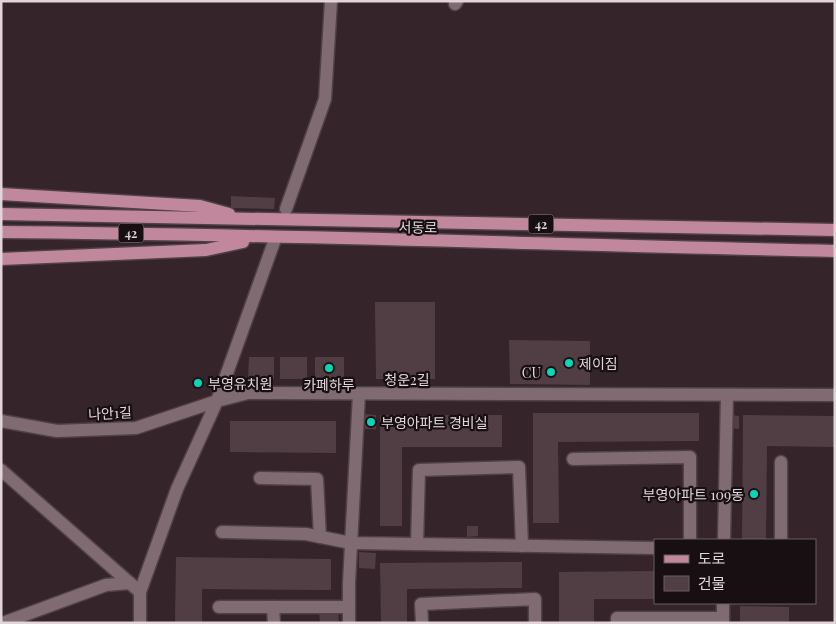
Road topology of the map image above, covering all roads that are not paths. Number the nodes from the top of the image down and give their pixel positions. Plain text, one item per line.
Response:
1 (331, 1) edge
2 (1, 194) edge
3 (286, 209) dead end
4 (1, 214) edge
5 (248, 219) junction
6 (835, 230) edge
7 (1, 232) edge
8 (260, 238) junction
9 (274, 242) dead end
10 (835, 251) edge
11 (1, 259) edge
12 (359, 394) junction
13 (727, 395) junction
14 (835, 395) edge
15 (217, 400) junction
16 (1, 421) edge
17 (573, 459) dead end
18 (781, 462) dead end
19 (1, 470) edge
20 (260, 478) dead end
21 (222, 532) dead end
22 (320, 537) junction
23 (690, 539) edge
24 (724, 539) edge
25 (781, 539) edge
26 (351, 543) junction
27 (417, 544) junction
28 (522, 546) junction
29 (654, 548) edge
30 (135, 587) junction
31 (723, 604) edge
32 (219, 606) dead end
33 (273, 606) junction
34 (349, 606) junction
35 (723, 620) edge
36 (3, 623) edge
37 (140, 623) edge
38 (274, 623) edge
39 (348, 623) edge
40 (422, 623) edge
41 (535, 623) edge
42 (617, 623) edge

1 - 3 street
2 - 5 main road
4 - 5 main road, 서동로 / 42
5 - 6 main road, 서동로 / 42
7 - 8 main road, 서동로 / 42
8 - 10 main road, 서동로 / 42
8 - 11 main road
9 - 15 street
12 - 13 street, 청운2길
12 - 15 street, 청운2길
12 - 26 street
13 - 14 street, 청운2길
13 - 24 street
15 - 16 street, 나안1길
15 - 30 street
17 - 23 street
18 - 25 street
19 - 30 street
20 - 22 street
21 - 22 street
22 - 26 street
26 - 27 street
26 - 34 street
27 - 28 street
27 - 28 street
28 - 29 street
30 - 36 street
30 - 37 street
31 - 35 street
32 - 33 street
33 - 34 street
33 - 38 street
34 - 39 street
35 - 42 street
40 - 41 street

